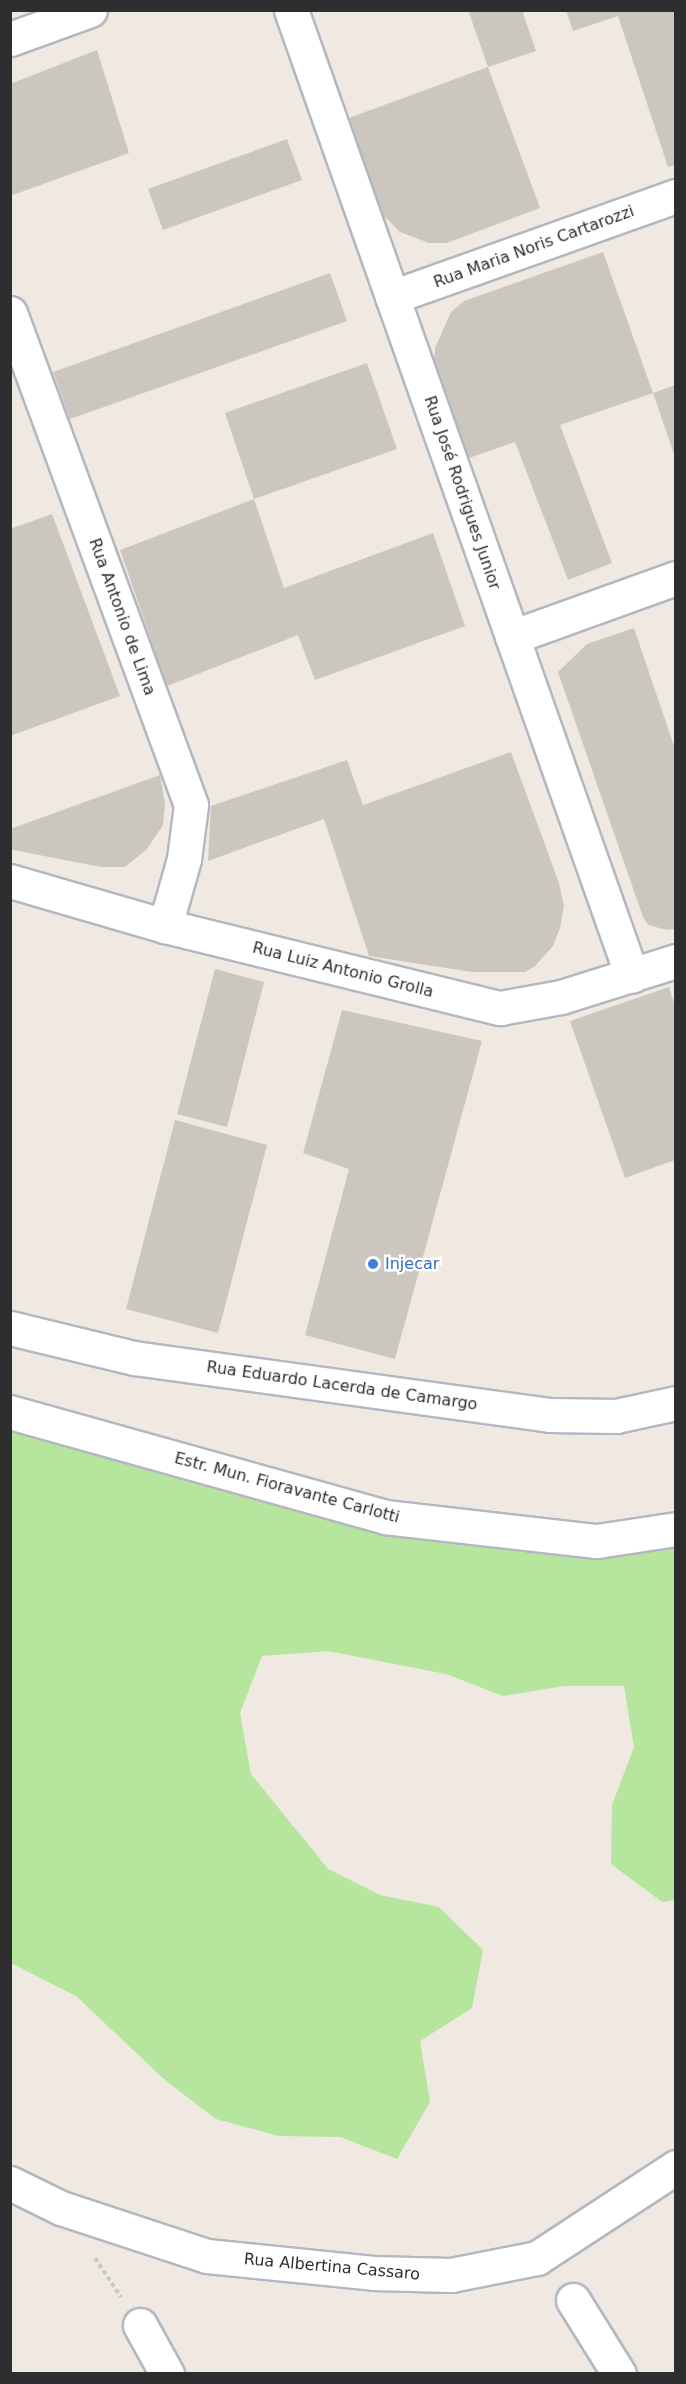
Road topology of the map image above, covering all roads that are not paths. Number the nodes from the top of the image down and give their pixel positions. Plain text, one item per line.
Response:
1 (90, 10) edge
2 (291, 10) edge
3 (10, 39) edge
4 (675, 196) edge
5 (392, 297) junction
6 (10, 313) edge
7 (675, 578) edge
8 (512, 637) junction
9 (10, 880) edge
10 (165, 926) junction
11 (675, 961) edge
12 (632, 976) junction
13 (10, 1328) edge
14 (675, 1403) edge
15 (10, 1412) edge
16 (675, 1529) edge
17 (675, 2167) edge
18 (10, 2182) edge
19 (573, 2300) dead end
20 (140, 2325) road end
21 (167, 2373) edge
22 (619, 2373) edge

1 - 3 street
2 - 5 street, Rua José Rodrigues Junior
4 - 5 street, Rua Maria Noris Cartarozzi
5 - 8 street, Rua José Rodrigues Junior
6 - 10 street, Rua Antonio de Lima
7 - 8 street
8 - 12 street, Rua José Rodrigues Junior
9 - 10 street, Rua Luiz Antonio Grolla
10 - 12 street, Rua Luiz Antonio Grolla
11 - 12 street, Rua Luiz Antonio Grolla
13 - 14 street, Rua Eduardo Lacerda de Camargo
15 - 16 street, Estr. Mun. Fioravante Carlotti
17 - 18 street, Rua Albertina Cassaro
19 - 22 street
20 - 21 street

